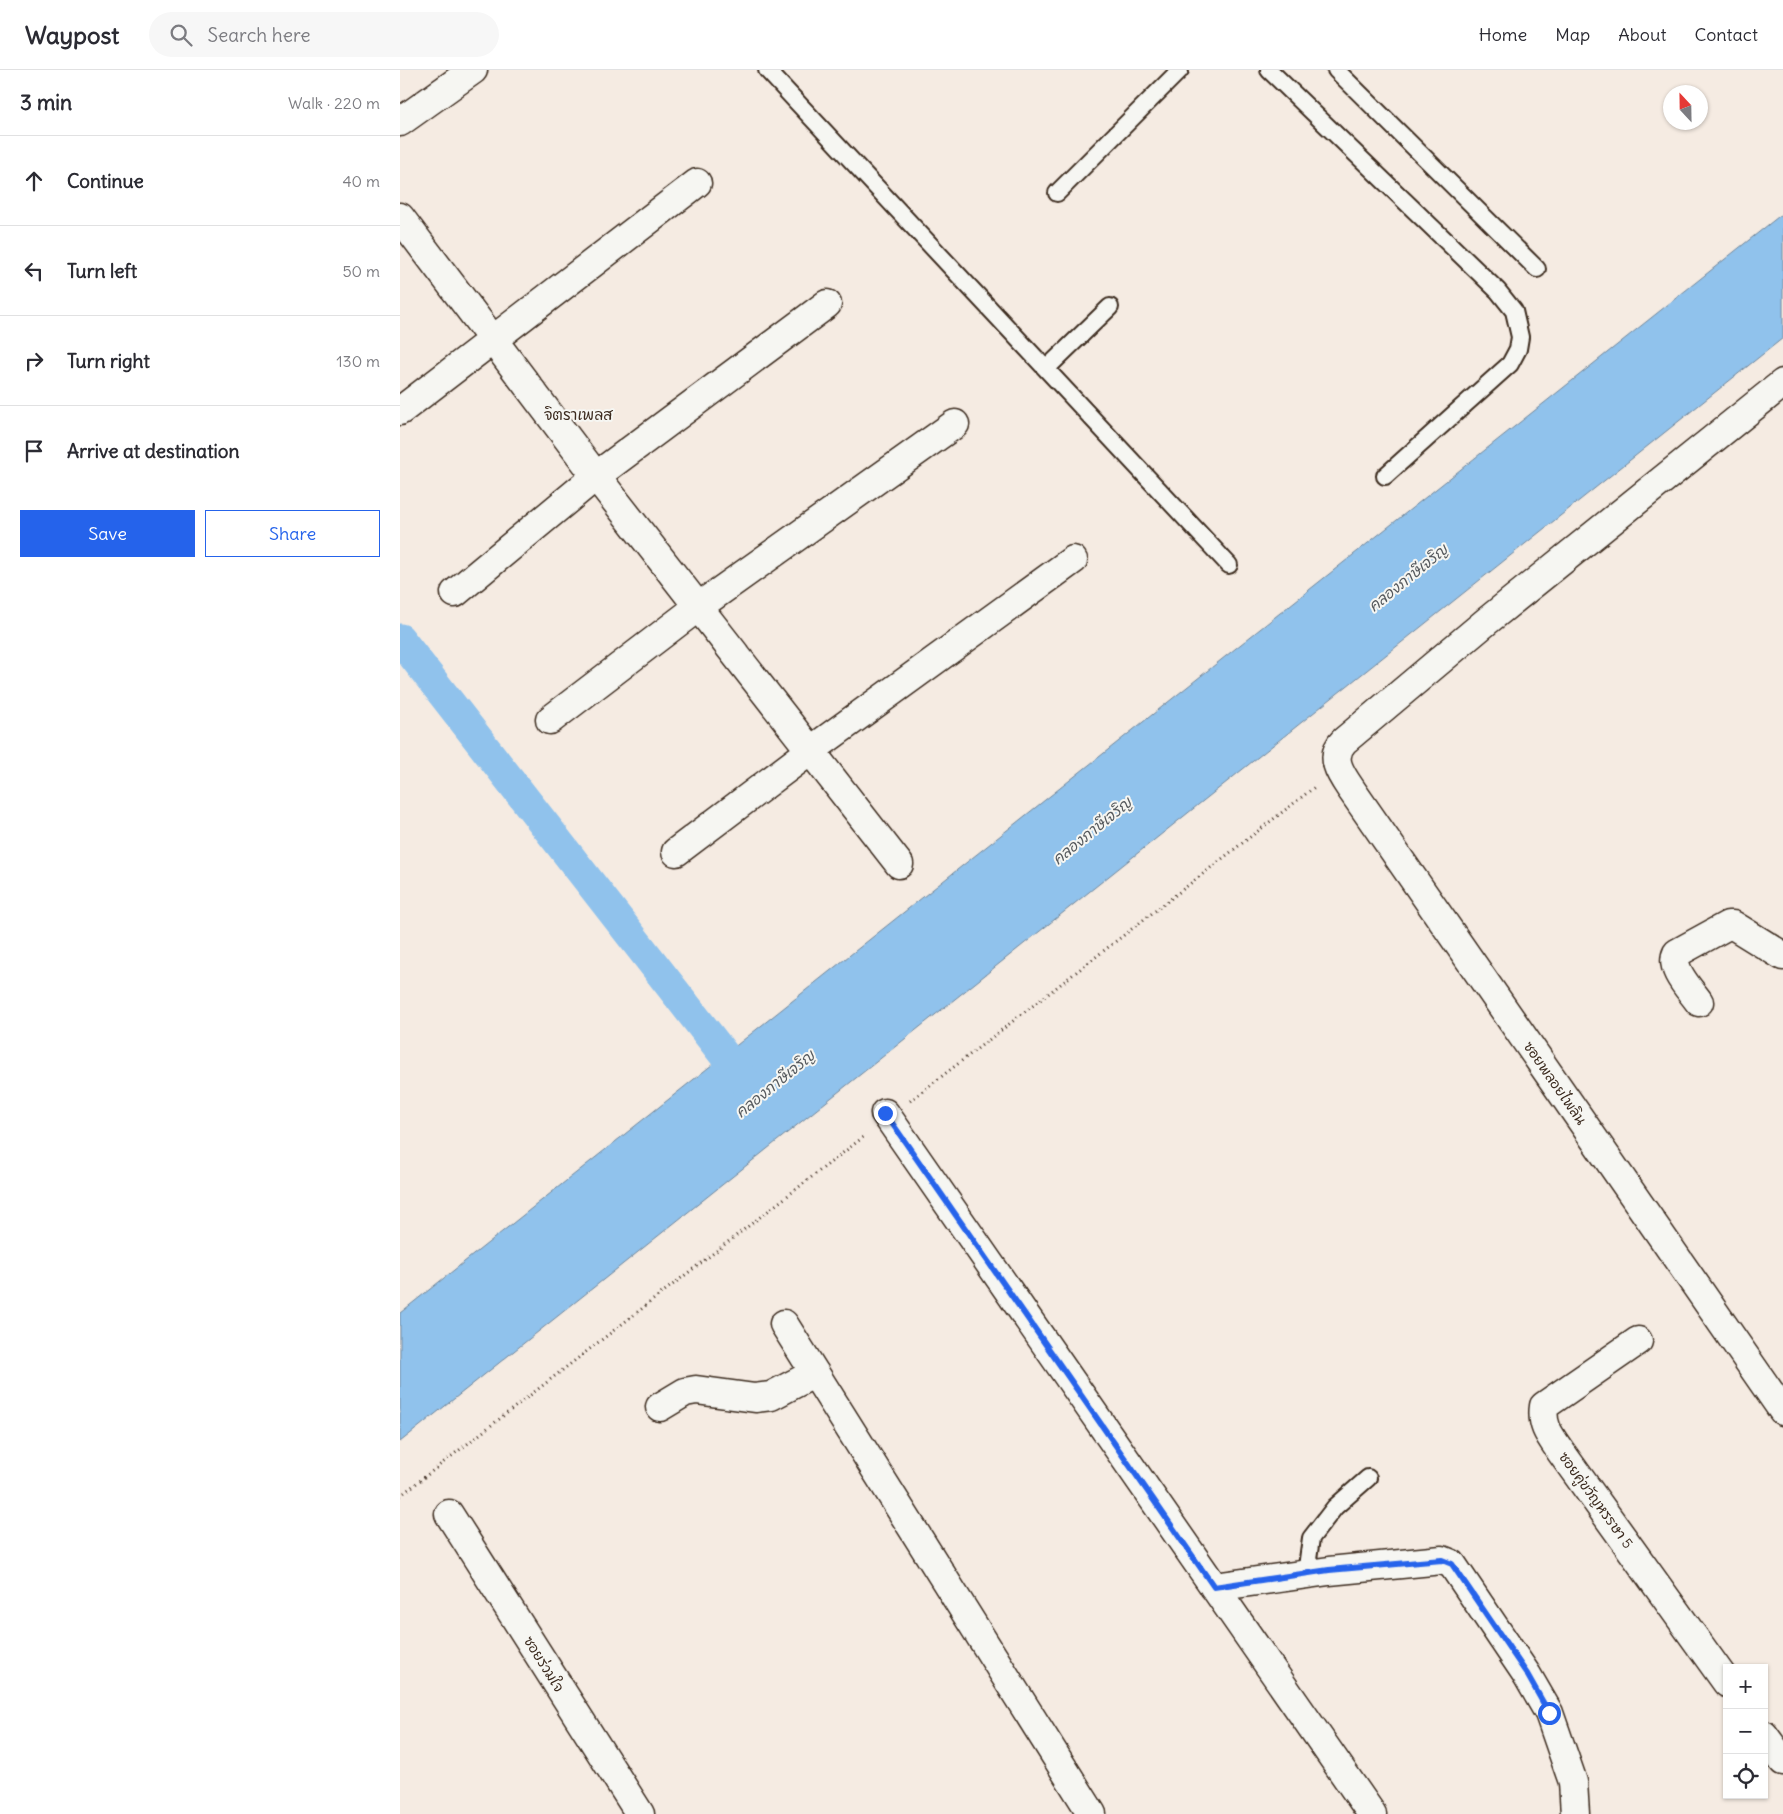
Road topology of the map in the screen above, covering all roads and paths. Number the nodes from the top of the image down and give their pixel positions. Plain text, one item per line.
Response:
1 (473, 70) edge
2 (767, 70) edge
3 (1180, 70) edge
4 (1269, 70) edge
5 (1336, 70) edge
6 (402, 118) edge
7 (697, 182) dead end
8 (1058, 193) dead end
9 (400, 216) edge
10 (1537, 269) dead end
11 (827, 304) dead end
12 (1110, 308) dead end
13 (493, 340) junction
14 (1047, 368) junction
15 (1783, 383) edge
16 (400, 411) edge
17 (955, 424) dead end
18 (596, 476) junction
19 (1385, 476) dead end
20 (1073, 560) dead end
21 (1228, 565) dead end
22 (455, 593) dead end
23 (698, 607) junction
24 (550, 720) dead end
25 (810, 751) junction
26 (676, 852) dead end
27 (900, 864) dead end
28 (1783, 956) edge
29 (1698, 1002) dead end
30 (885, 1113) dead end
31 (784, 1324) dead end
32 (1638, 1341) dead end
33 (815, 1373) junction
34 (660, 1407) dead end
35 (1783, 1411) edge
36 (1368, 1478) dead end
37 (449, 1514) dead end
38 (1306, 1574) junction
39 (1214, 1587) junction
40 (1723, 1676) edge
41 (1768, 1740) edge
42 (1783, 1761) edge
43 (640, 1814) edge
44 (1092, 1814) edge
45 (1372, 1814) edge
46 (1575, 1814) edge

1 - 6 street
2 - 14 lane
3 - 8 lane
4 - 19 lane
5 - 10 lane
7 - 13 street
9 - 13 street
11 - 18 street
12 - 14 lane
13 - 16 street
13 - 18 street
14 - 21 lane
15 - 35 street, ซอยพลอยไพลิน
17 - 23 street
18 - 22 street
18 - 23 street
20 - 25 street
23 - 24 street
23 - 25 street
25 - 26 street
25 - 27 street
28 - 29 street
30 - 39 street
31 - 33 street
32 - 40 street, ซอยคู่ขวัญหรรษา 5
33 - 34 street
33 - 44 street
36 - 38 lane
37 - 43 street, ซอยร่วมใจ
38 - 39 street
38 - 46 street
39 - 45 street
41 - 42 street

